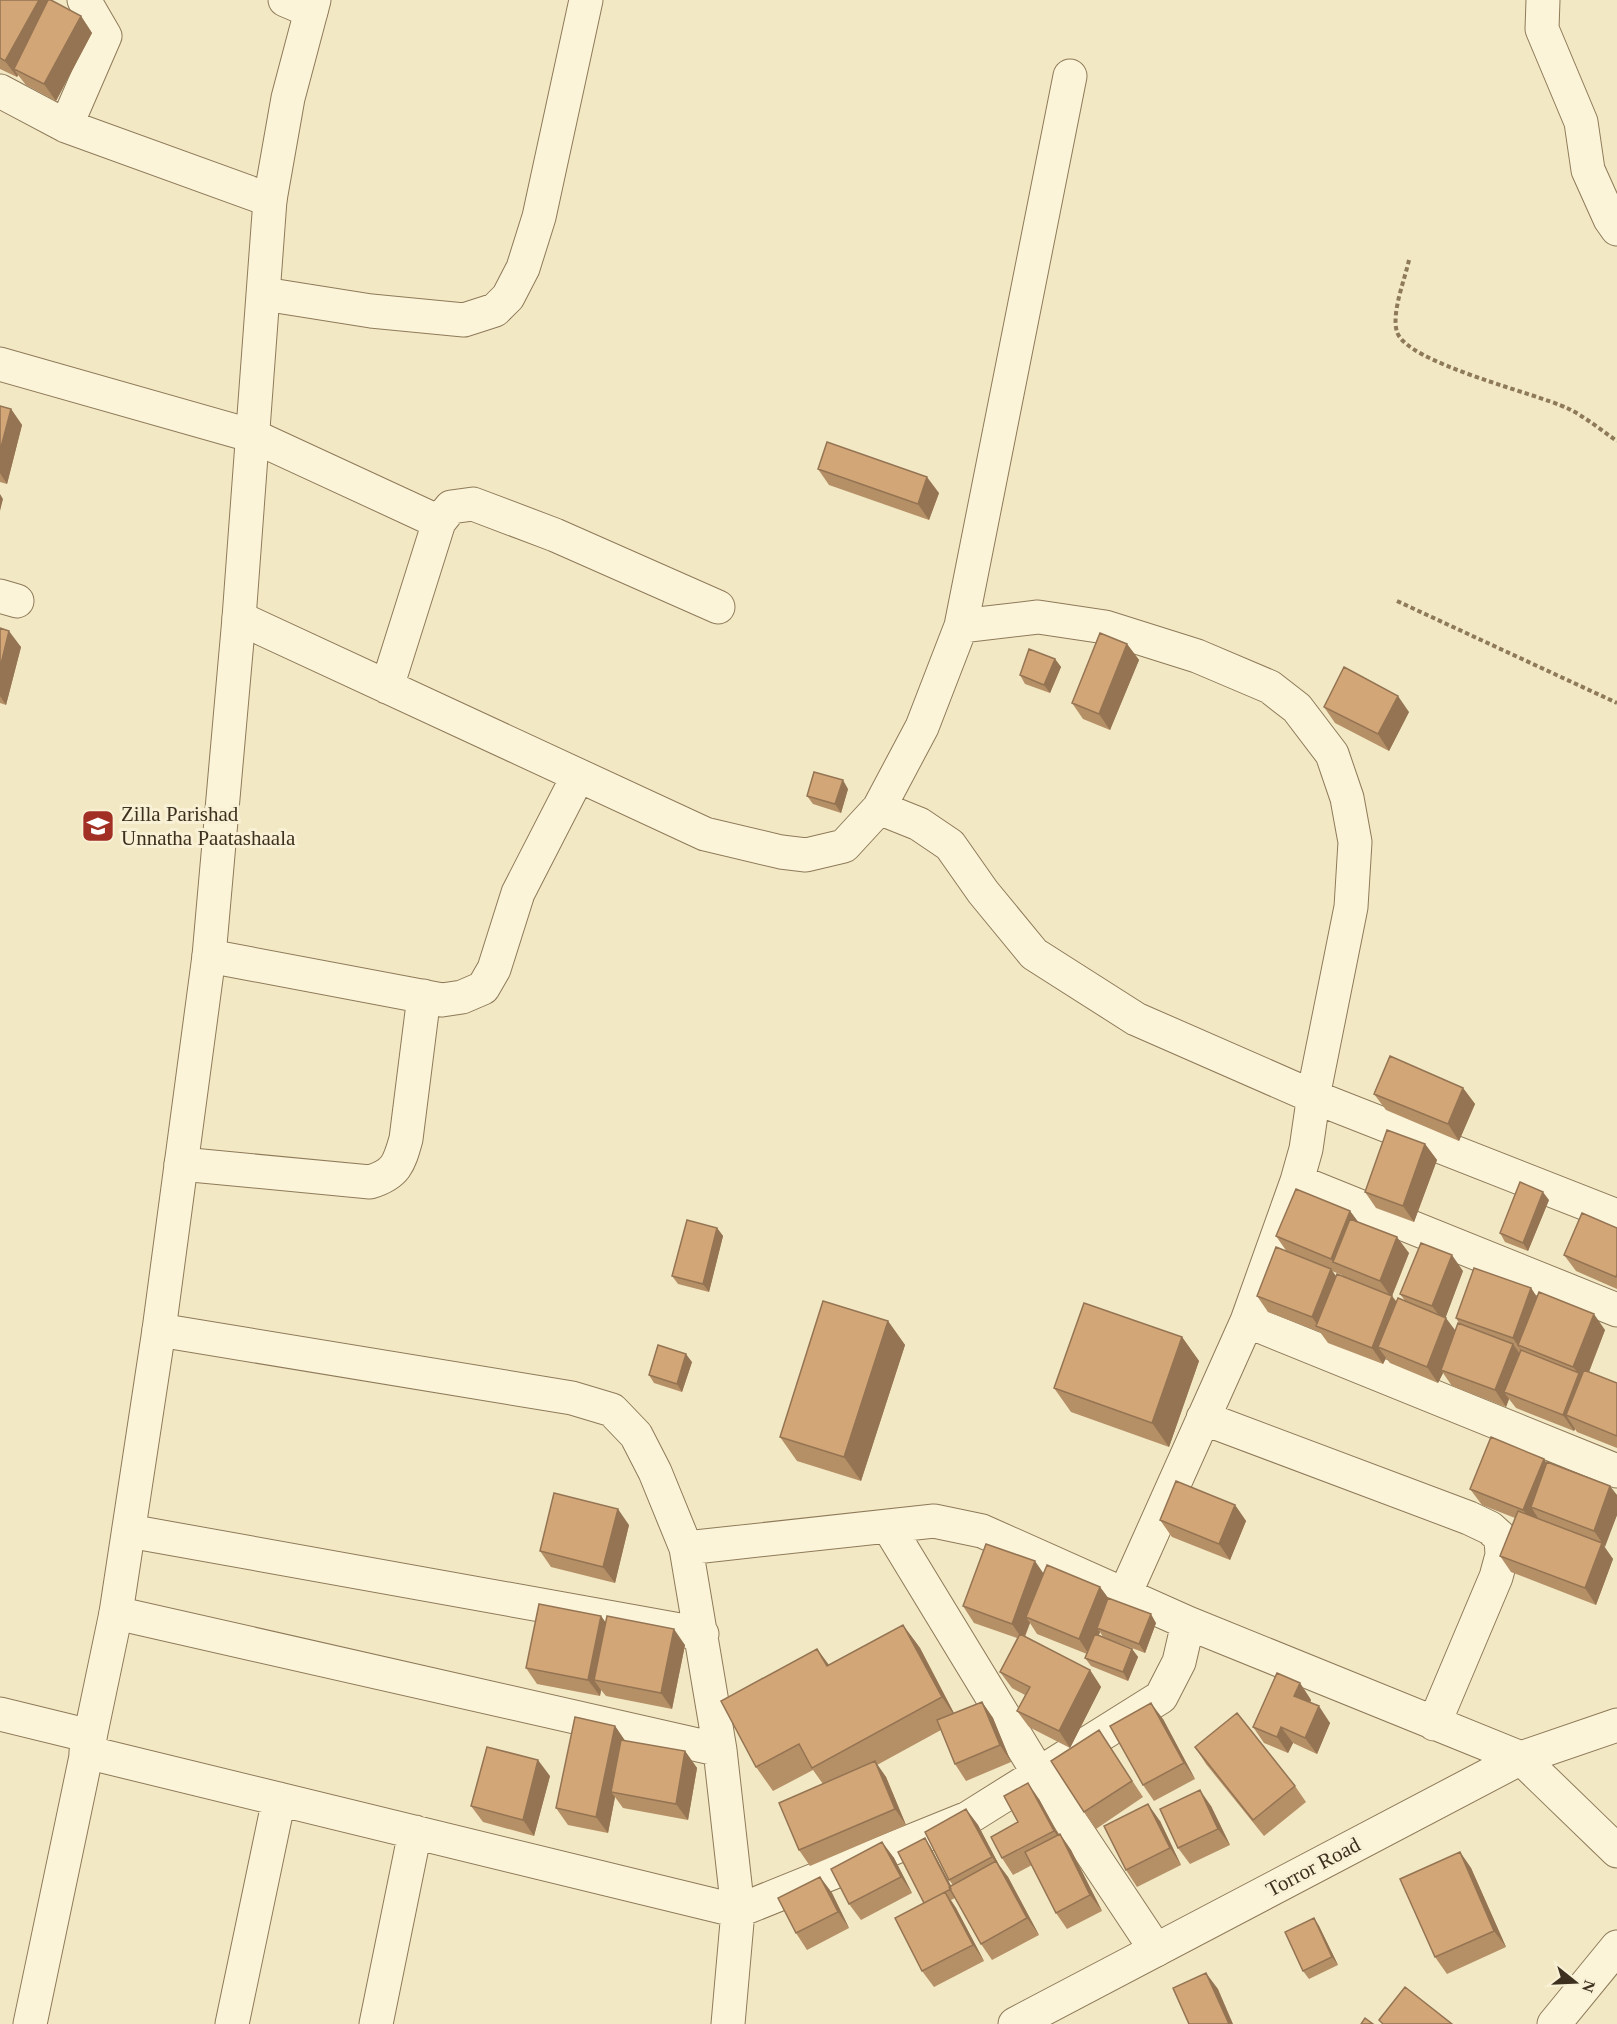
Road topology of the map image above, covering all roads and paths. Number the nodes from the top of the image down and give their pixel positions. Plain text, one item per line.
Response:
1 (84, 0) edge
2 (586, 0) edge
3 (1543, 0) edge
4 (303, 4) edge
5 (1070, 76) dead end
6 (0, 91) edge
7 (66, 126) junction
8 (270, 200) junction
9 (1617, 229) edge
10 (1409, 260) dead end
11 (264, 294) junction
12 (0, 363) edge
13 (253, 436) junction
14 (1617, 441) edge
15 (439, 522) junction
16 (1396, 601) dead end
17 (718, 607) dead end
18 (239, 618) junction
19 (961, 626) junction
20 (387, 687) junction
21 (1617, 703) edge
22 (578, 776) junction
23 (879, 808) junction
24 (209, 956) junction
25 (424, 996) junction
26 (1314, 1097) junction
27 (181, 1164) junction
28 (1297, 1181) junction
29 (1617, 1216) edge
30 (1617, 1310) edge
31 (1247, 1321) junction
32 (159, 1330) junction
33 (1203, 1418) junction
34 (1617, 1471) edge
35 (888, 1526) junction
36 (129, 1531) junction
37 (686, 1548) junction
38 (1124, 1596) junction
39 (116, 1613) junction
40 (1188, 1623) junction
41 (702, 1634) junction
42 (0, 1714) edge
43 (1434, 1724) junction
44 (1617, 1725) edge
45 (88, 1744) junction
46 (720, 1750) junction
47 (1521, 1758) junction
48 (1039, 1774) junction
49 (279, 1799) junction
50 (416, 1832) junction
51 (1617, 1851) edge
52 (738, 1911) junction
53 (1617, 1947) edge
54 (1156, 1950) junction
55 (1028, 2022) edge
56 (30, 2024) edge
57 (232, 2024) edge
58 (376, 2024) edge
59 (728, 2024) edge
60 (1554, 2024) edge

1 - 7 street
2 - 11 street
3 - 9 street
4 - 8 street
5 - 19 street
6 - 7 street
7 - 8 street
8 - 11 street
10 - 14 path
11 - 13 street
12 - 13 street
13 - 15 street
13 - 18 street
15 - 17 street
15 - 20 street
16 - 21 path
18 - 20 street
18 - 24 street
19 - 23 street
19 - 26 street
20 - 22 street
22 - 23 street
22 - 25 street
23 - 26 street
24 - 25 street
24 - 27 street
25 - 27 street
26 - 28 street
26 - 29 street
27 - 32 street
28 - 30 street
28 - 31 street
31 - 33 street
31 - 34 street
32 - 36 street
32 - 37 street
33 - 38 street
33 - 43 street
35 - 37 street
35 - 38 street
35 - 48 street
36 - 39 street
36 - 41 street
37 - 41 street
38 - 40 street
39 - 45 street
39 - 46 street
40 - 43 street
40 - 48 street
41 - 46 street
42 - 45 street
43 - 47 street
44 - 47 street, Torror Road
45 - 49 street
45 - 56 street
46 - 52 street
47 - 51 street
47 - 54 street, Torror Road
48 - 52 street
48 - 54 street
49 - 50 street
49 - 57 street
50 - 52 street
50 - 58 street
52 - 59 street
53 - 60 street
54 - 55 street, Torror Road

